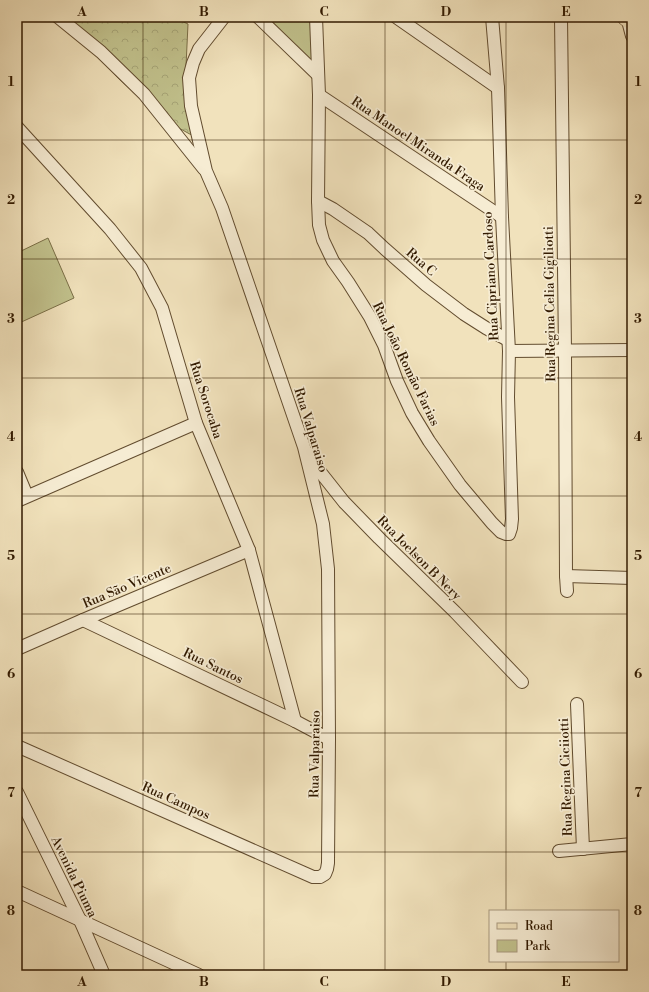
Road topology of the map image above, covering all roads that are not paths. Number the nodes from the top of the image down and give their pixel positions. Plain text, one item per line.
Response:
1 (58, 17) edge
2 (224, 17) edge
3 (258, 17) edge
4 (316, 17) edge
5 (396, 17) edge
6 (492, 17) edge
7 (561, 17) edge
8 (627, 17) edge
9 (632, 20) edge
10 (632, 36) edge
11 (318, 75) junction
12 (498, 88) junction
13 (319, 95) junction
14 (17, 127) edge
15 (206, 171) junction
16 (318, 201) junction
17 (502, 217) junction
18 (508, 346) junction
19 (632, 350) edge
20 (565, 351) junction
21 (196, 423) junction
22 (304, 447) junction
23 (17, 472) edge
24 (22, 498) edge
25 (509, 534) joint
26 (249, 550) junction
27 (566, 576) junction
28 (632, 578) edge
29 (567, 591) dead end
30 (83, 620) junction
31 (17, 649) edge
32 (522, 682) dead end
33 (577, 704) dead end
34 (296, 721) junction
35 (329, 739) junction
36 (17, 746) edge
37 (17, 792) edge
38 (632, 844) edge
39 (583, 849) junction
40 (559, 851) dead end
41 (325, 874) joint
42 (17, 890) edge
43 (79, 918) junction
44 (104, 975) edge
45 (199, 975) edge

1 - 15 street
2 - 15 street, Rua Valparaiso
3 - 11 street
4 - 11 street, Rua João Romão Farias
5 - 12 street
6 - 12 street, Rua Cipriano Cardoso
7 - 20 street, Rua Regina Celia Gigiliotti
8 - 9 main road
8 - 10 street
11 - 13 street, Rua João Romão Farias
12 - 17 street, Rua Cipriano Cardoso
13 - 16 street, Rua João Romão Farias
13 - 17 street, Rua Manoel Miranda Fraga
14 - 21 street, Rua Sorocaba
15 - 22 street, Rua Valparaiso
16 - 18 street, Rua C
16 - 25 street, Rua João Romão Farias
17 - 18 street, Rua Cipriano Cardoso
18 - 20 street
18 - 25 street, Rua Cipriano Cardoso
19 - 20 street
20 - 27 street, Rua Regina Celia Gigiliotti
21 - 24 street
21 - 26 street, Rua Sorocaba
22 - 32 street, Rua Joelson B Nery
22 - 35 street, Rua Valparaiso
23 - 24 street
26 - 30 street, Rua São Vicente
26 - 34 street, Rua Sorocaba
27 - 28 street
27 - 29 street, Rua Regina Celia Gigiliotti
30 - 31 street, Rua São Vicente
30 - 34 street, Rua Santos
33 - 39 street, Rua Regina Ciciiotti
34 - 35 street, Rua Santos
35 - 41 street, Rua Valparaiso
36 - 41 street, Rua Campos
37 - 43 street, Avenida Piuma
38 - 39 street
39 - 40 street
42 - 43 street
43 - 44 street, Avenida Piuma
43 - 45 street

